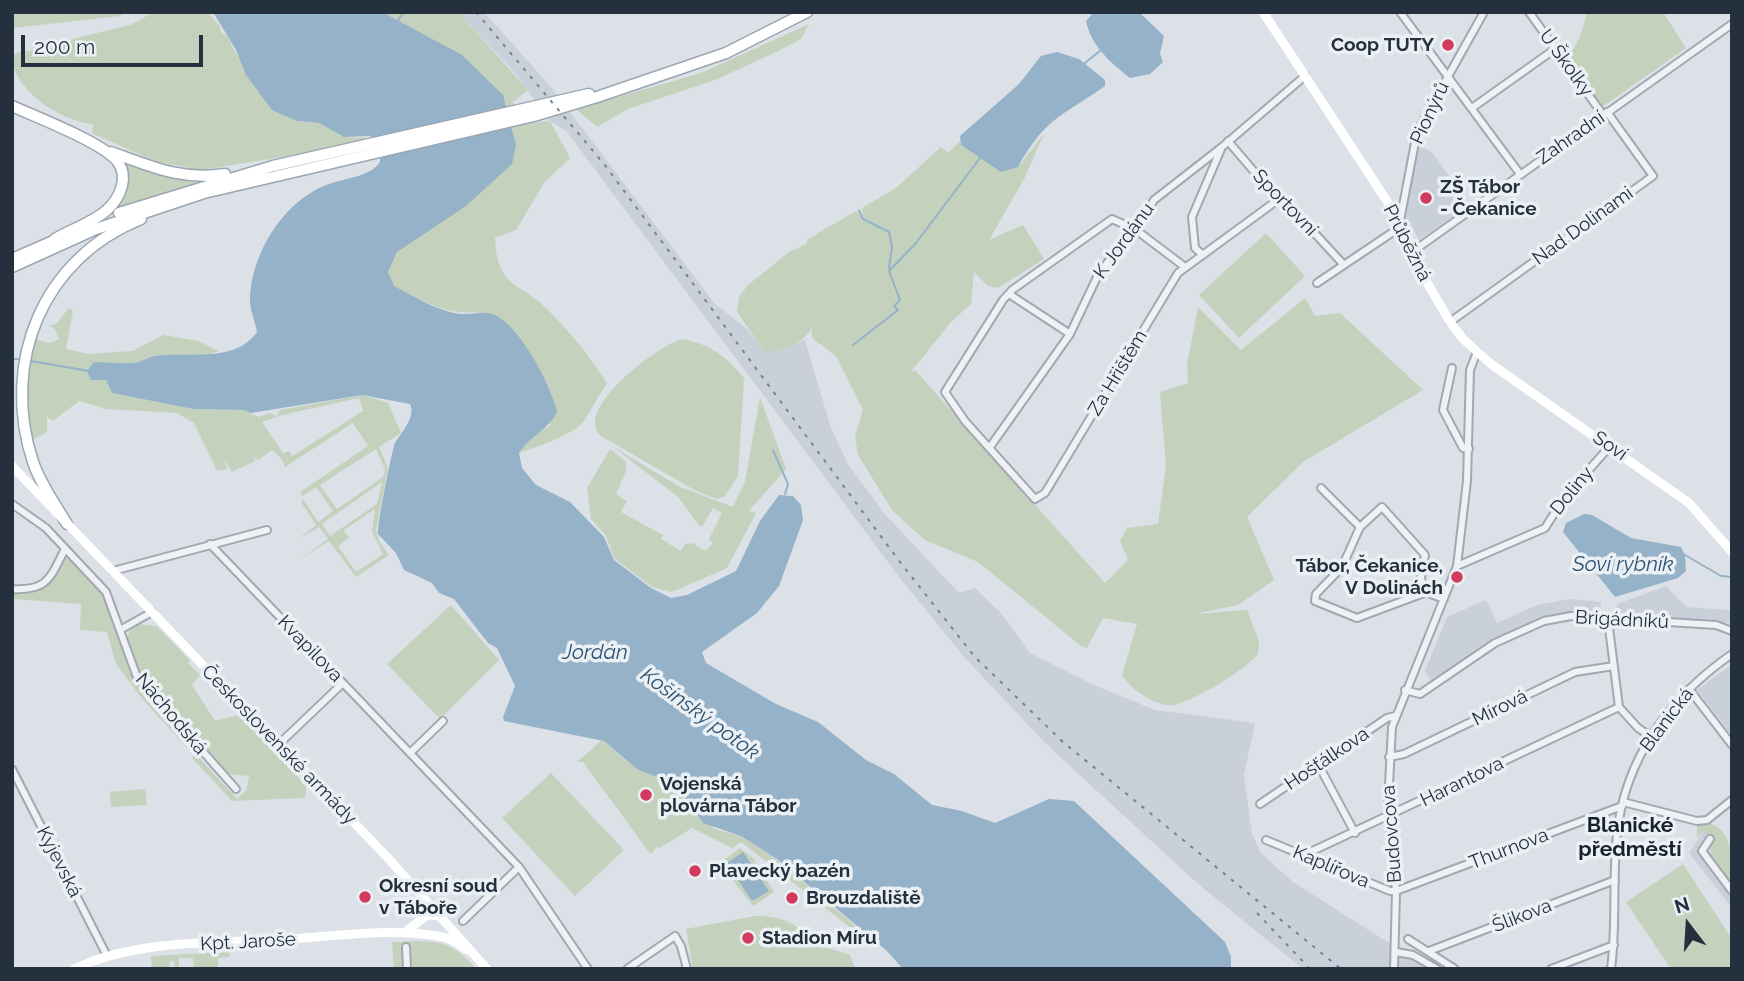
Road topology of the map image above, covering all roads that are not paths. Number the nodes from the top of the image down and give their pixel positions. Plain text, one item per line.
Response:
1 (807, 12) edge
2 (1263, 12) edge
3 (1401, 12) edge
4 (1484, 12) edge
5 (1529, 12) edge
6 (1732, 24) edge
7 (1555, 50) junction
8 (1448, 74) junction
9 (1305, 76) junction
10 (12, 106) edge
11 (1472, 108) junction
12 (1605, 113) junction
13 (1228, 141) junction
14 (94, 145) junction
15 (1222, 147) junction
16 (275, 170) junction
17 (1520, 174) junction
18 (1279, 199) junction
19 (1401, 224) junction
20 (1136, 230) junction
21 (48, 243) junction
22 (1412, 252) junction
23 (1203, 255) junction
24 (12, 260) edge
25 (1343, 264) junction
26 (12, 267) edge
27 (1185, 267) junction
28 (1317, 283) dead end
29 (1009, 294) junction
30 (1450, 322) junction
31 (1070, 334) junction
32 (1477, 352) junction
33 (1452, 368) dead end
34 (1610, 446) junction
35 (990, 447) junction
36 (1469, 449) junction
37 (12, 466) edge
38 (1321, 488) dead end
39 (12, 504) edge
40 (67, 524) junction
41 (1360, 527) junction
42 (267, 530) dead end
43 (210, 544) junction
44 (65, 549) junction
45 (1732, 552) edge
46 (1457, 566) junction
47 (113, 571) junction
48 (12, 589) edge
49 (1424, 593) junction
50 (1444, 599) junction
51 (152, 612) junction
52 (1608, 620) junction
53 (120, 630) junction
54 (1732, 631) edge
55 (1732, 654) edge
56 (1614, 666) junction
57 (343, 682) junction
58 (1689, 689) junction
59 (1405, 691) junction
60 (1619, 707) junction
61 (1395, 716) junction
62 (443, 720) dead end
63 (1650, 736) junction
64 (279, 744) junction
65 (1732, 745) edge
66 (410, 753) junction
67 (1389, 757) junction
68 (1318, 764) junction
69 (12, 769) edge
70 (236, 789) dead end
71 (1732, 800) edge
72 (1260, 804) dead end
73 (1622, 804) junction
74 (1389, 817) junction
75 (1355, 833) junction
76 (1710, 839) dead end
77 (1266, 841) dead end
78 (1304, 855) junction
79 (519, 867) junction
80 (1615, 880) junction
81 (1396, 891) junction
82 (1732, 891) edge
83 (422, 895) junction
84 (443, 918) junction
85 (463, 921) dead end
86 (415, 925) junction
87 (404, 933) junction
88 (425, 935) junction
89 (1408, 939) dead end
90 (1614, 945) junction
91 (406, 947) dead end
92 (1396, 951) junction
93 (1429, 951) junction
94 (107, 956) junction
95 (477, 956) junction
96 (94, 965) edge
97 (74, 969) edge
98 (407, 969) edge
99 (487, 969) edge
100 (588, 969) edge
101 (627, 969) edge
102 (687, 969) edge
103 (1394, 969) edge
104 (1437, 969) edge
105 (1455, 969) edge
106 (1551, 969) edge
107 (1611, 969) edge

1 - 16 main road
2 - 9 main road, Průběžná
3 - 8 street
4 - 8 street, Pionýrů
5 - 7 street, U Školky
6 - 12 street, Zahradní
7 - 11 street
7 - 12 street, U Školky
8 - 11 street
8 - 19 street, Pionýrů
9 - 13 street, K Jordánu
9 - 19 main road, Průběžná
10 - 14 main road
11 - 17 street
12 - 17 street, Zahradní
12 - 30 street, Nad Dolinami
13 - 15 street, K Jordánu
13 - 18 street, Sportovní
14 - 16 main road
14 - 21 main road
15 - 20 street, K Jordánu
15 - 23 street
16 - 21 main road
16 - 26 main road
16 - 40 main road
17 - 22 street, Zahradní
18 - 23 street, Za Hřištěm
18 - 25 street, Sportovní
19 - 22 main road, Průběžná
19 - 25 street
20 - 27 street
20 - 29 street
20 - 31 street, K Jordánu
21 - 24 main road
22 - 30 main road, Průběžná
23 - 27 street, Za Hřištěm
25 - 28 street
27 - 35 street, Za Hřištěm
29 - 31 street
29 - 35 street
30 - 32 main road, Průběžná
31 - 35 street, K Jordánu
32 - 34 main road, Soví
32 - 36 street
33 - 36 street
34 - 45 main road, Soví
34 - 46 street, Doliny
36 - 46 street
37 - 40 main road, Československé armády
38 - 41 street
39 - 44 street, Náchodská
40 - 47 main road, Československé armády
41 - 49 street
41 - 49 street
42 - 43 street
43 - 47 street
43 - 57 street, Kvapilova
44 - 48 street
44 - 53 street, Náchodská
46 - 50 street
47 - 51 main road, Československé armády
49 - 50 street
50 - 59 street
51 - 53 street
51 - 64 main road, Československé armády
52 - 54 street, Brigádníků
52 - 56 street
52 - 59 street, Brigádníků
53 - 70 street, Náchodská
55 - 58 street, Blanická
56 - 60 street
56 - 67 street, Mírová
57 - 64 street
57 - 66 street, Kvapilova
58 - 63 street, Blanická
58 - 65 street
59 - 61 street
60 - 63 street
60 - 74 street, Harantova
61 - 67 street, Budovcova
61 - 68 street, Hošťálkova
62 - 66 street
63 - 73 street, Blanická
64 - 83 main road, Československé armády
66 - 79 street, Kvapilova
67 - 74 street, Budovcova
68 - 72 street, Hošťálkova
68 - 75 street
69 - 94 street, Kyjevská
71 - 73 street
73 - 80 street, Blanická
73 - 81 street, Thurnova
74 - 75 street, Harantova
74 - 81 street, Budovcova
75 - 78 street, Harantova
76 - 82 street
77 - 78 street, Kaplířova
78 - 81 street, Kaplířova
79 - 85 street
79 - 100 street, Kvapilova
80 - 90 street, Blanická
80 - 93 street, Šlikova
81 - 92 street, Budovcova
83 - 84 main road, Československé armády
83 - 86 main road
84 - 86 main road
84 - 88 main road
84 - 95 main road, Československé armády
86 - 87 main road
87 - 88 main road, Kpt. Jaroše
87 - 94 main road, Kpt. Jaroše
88 - 95 main road, Kpt. Jaroše
89 - 93 street
90 - 106 street
90 - 107 street, Blanická
91 - 98 street
92 - 103 street, Budovcova
92 - 104 street
93 - 105 street
94 - 96 main road, Kpt. Jaroše
95 - 99 main road, Československé armády
96 - 97 main road, Kpt. Jaroše
101 - 102 street

